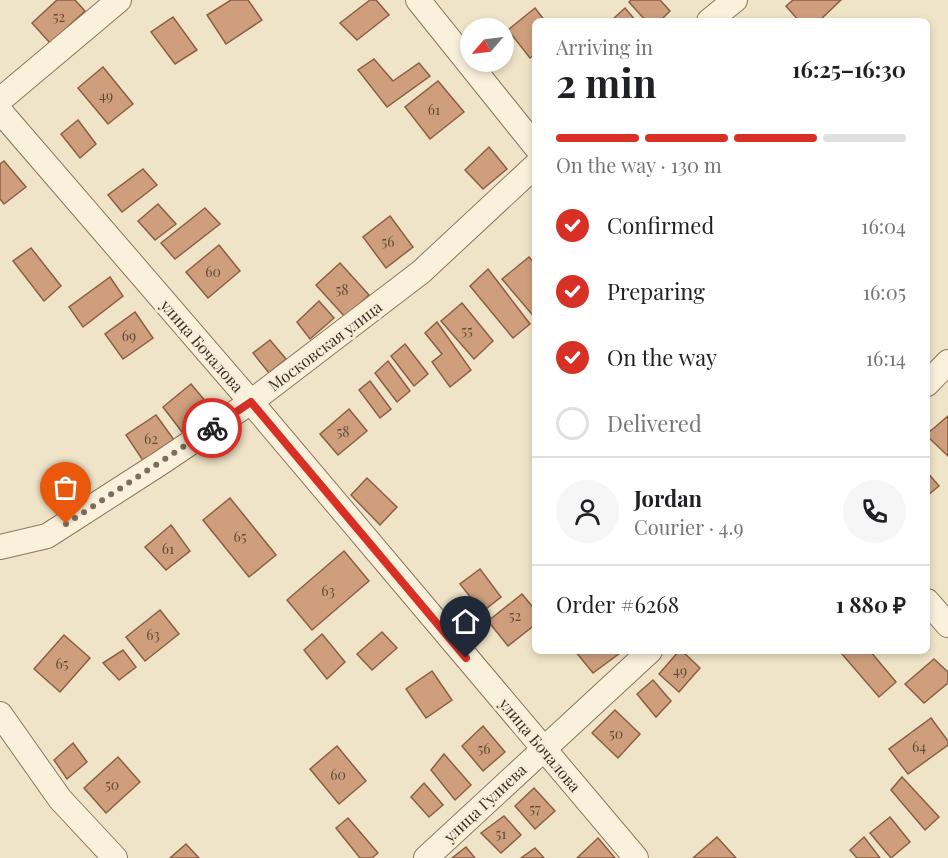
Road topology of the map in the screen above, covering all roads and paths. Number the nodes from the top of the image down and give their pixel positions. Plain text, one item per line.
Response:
1 (119, 0) edge
2 (418, 0) edge
3 (735, 0) edge
4 (713, 18) edge
5 (0, 100) edge
6 (0, 111) edge
7 (532, 142) edge
8 (532, 169) edge
9 (948, 362) edge
10 (930, 381) edge
11 (251, 402) junction
12 (0, 547) edge
13 (930, 604) edge
14 (948, 625) edge
15 (647, 654) edge
16 (0, 714) edge
17 (543, 749) junction
18 (115, 858) edge
19 (426, 858) edge
20 (636, 858) edge

1 - 5 street
2 - 7 street
3 - 4 street
6 - 11 street, улица Бочалова
8 - 11 street, Московская улица
9 - 10 street
11 - 12 street, Московская улица
11 - 17 street, улица Бочалова
13 - 14 street
15 - 17 street, улица Гулиева
16 - 18 street
17 - 19 street, улица Гулиева
17 - 20 street, улица Бочалова

